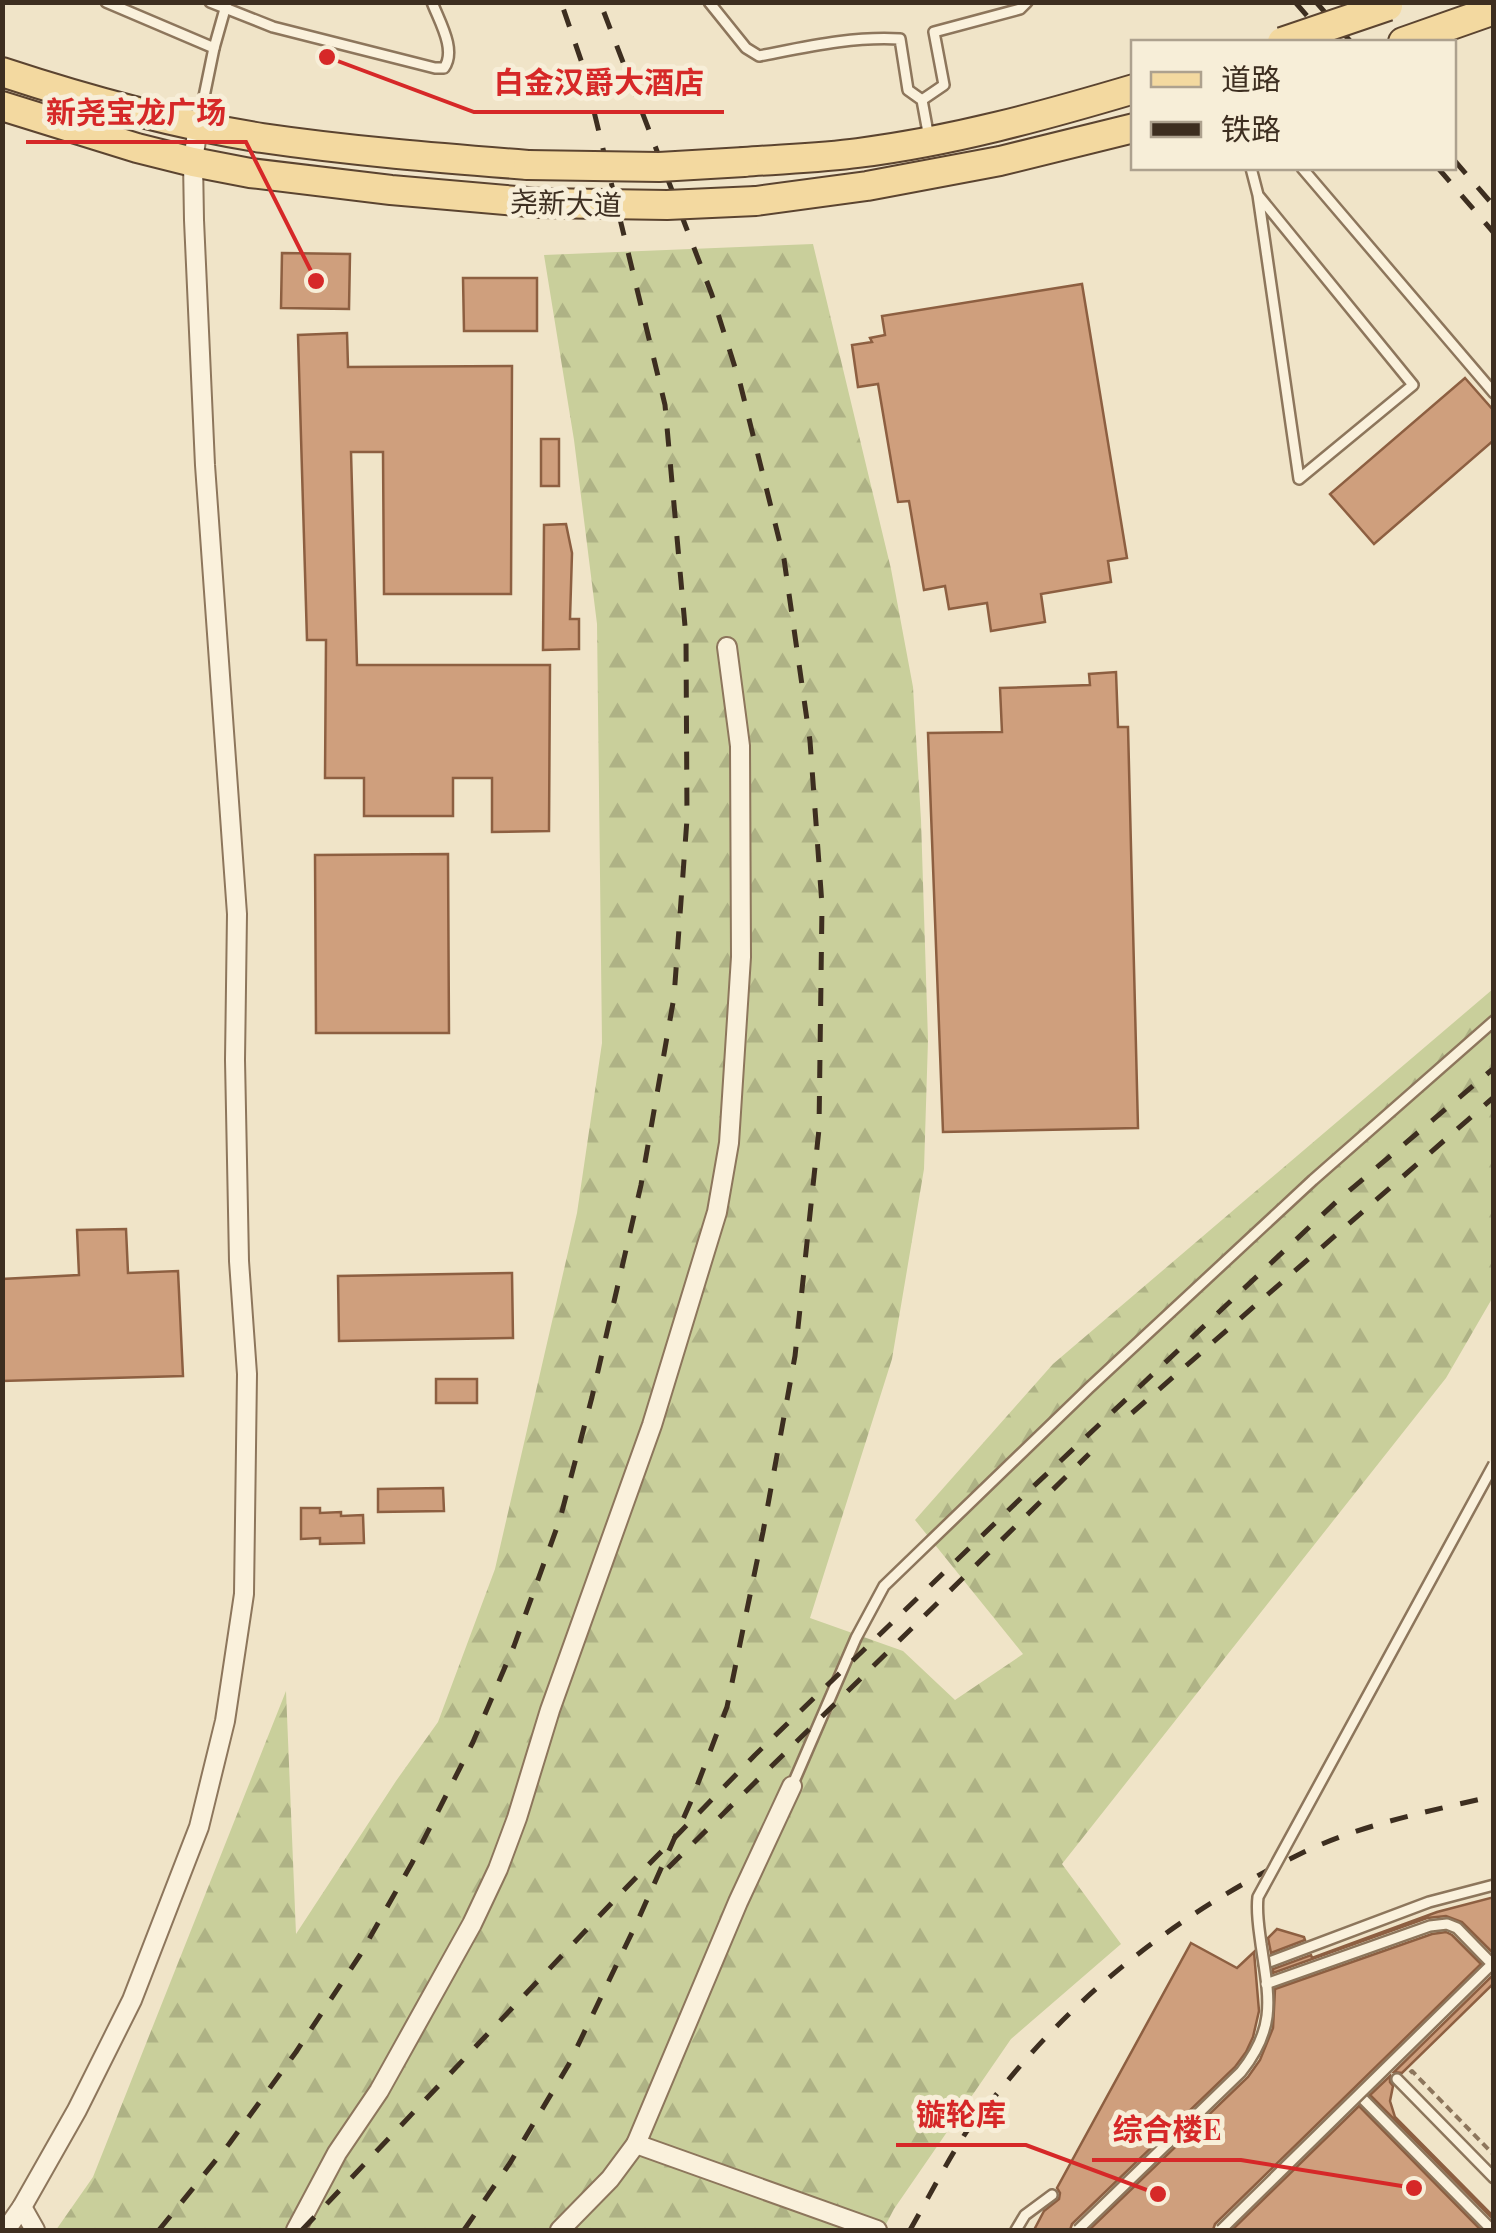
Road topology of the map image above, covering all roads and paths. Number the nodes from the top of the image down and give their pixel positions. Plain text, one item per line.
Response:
1 (106, 2) edge
2 (210, 2) edge
3 (432, 2) edge
4 (709, 2) edge
5 (1027, 2) edge
6 (1393, 4) edge
7 (225, 6) edge
8 (1494, 10) edge
9 (1288, 40) edge
10 (1409, 40) edge
11 (214, 48) junction
12 (2, 72) edge
13 (1131, 90) edge
14 (922, 100) junction
15 (2, 106) edge
16 (198, 125) junction
17 (1131, 129) edge
18 (930, 140) junction
19 (194, 162) junction
20 (1252, 170) edge
21 (1304, 170) edge
22 (1258, 196) junction
23 (1494, 392) edge
24 (727, 646) dead end
25 (1494, 1021) edge
26 (1494, 1464) edge
27 (792, 1786) joint
28 (1494, 1885) edge
29 (1264, 1964) junction
30 (1266, 1984) junction
31 (1396, 2080) dead end
32 (1359, 2095) junction
33 (636, 2144) junction
34 (1494, 2178) edge
35 (1052, 2195) dead end
36 (22, 2207) junction
37 (6, 2230) edge
38 (36, 2230) edge
39 (296, 2230) edge
40 (560, 2230) edge
41 (876, 2230) edge
42 (1016, 2230) edge
43 (1078, 2230) edge
44 (1221, 2230) edge
45 (1492, 2230) edge

1 - 11 lane
2 - 7 lane
3 - 7 lane
4 - 14 lane
5 - 14 lane
6 - 9 main road, bridge
7 - 11 lane
8 - 10 main road
11 - 16 lane
12 - 16 main road, 尧新大道
13 - 18 main road, 尧新大道
14 - 18 lane
15 - 19 main road, 尧新大道
16 - 18 main road, 尧新大道, bridge
16 - 19 street
17 - 19 main road, 尧新大道, bridge
19 - 36 street
20 - 22 lane
21 - 23 lane
22 - 22 lane
24 - 39 street
25 - 27 lane
26 - 29 lane, bridge
27 - 33 street
28 - 29 lane
29 - 30 lane, bridge
30 - 32 lane, bridge
30 - 43 lane, bridge
31 - 34 lane
32 - 44 lane, bridge
32 - 45 lane
33 - 40 street
33 - 41 street
35 - 42 lane
36 - 37 street
36 - 38 street

